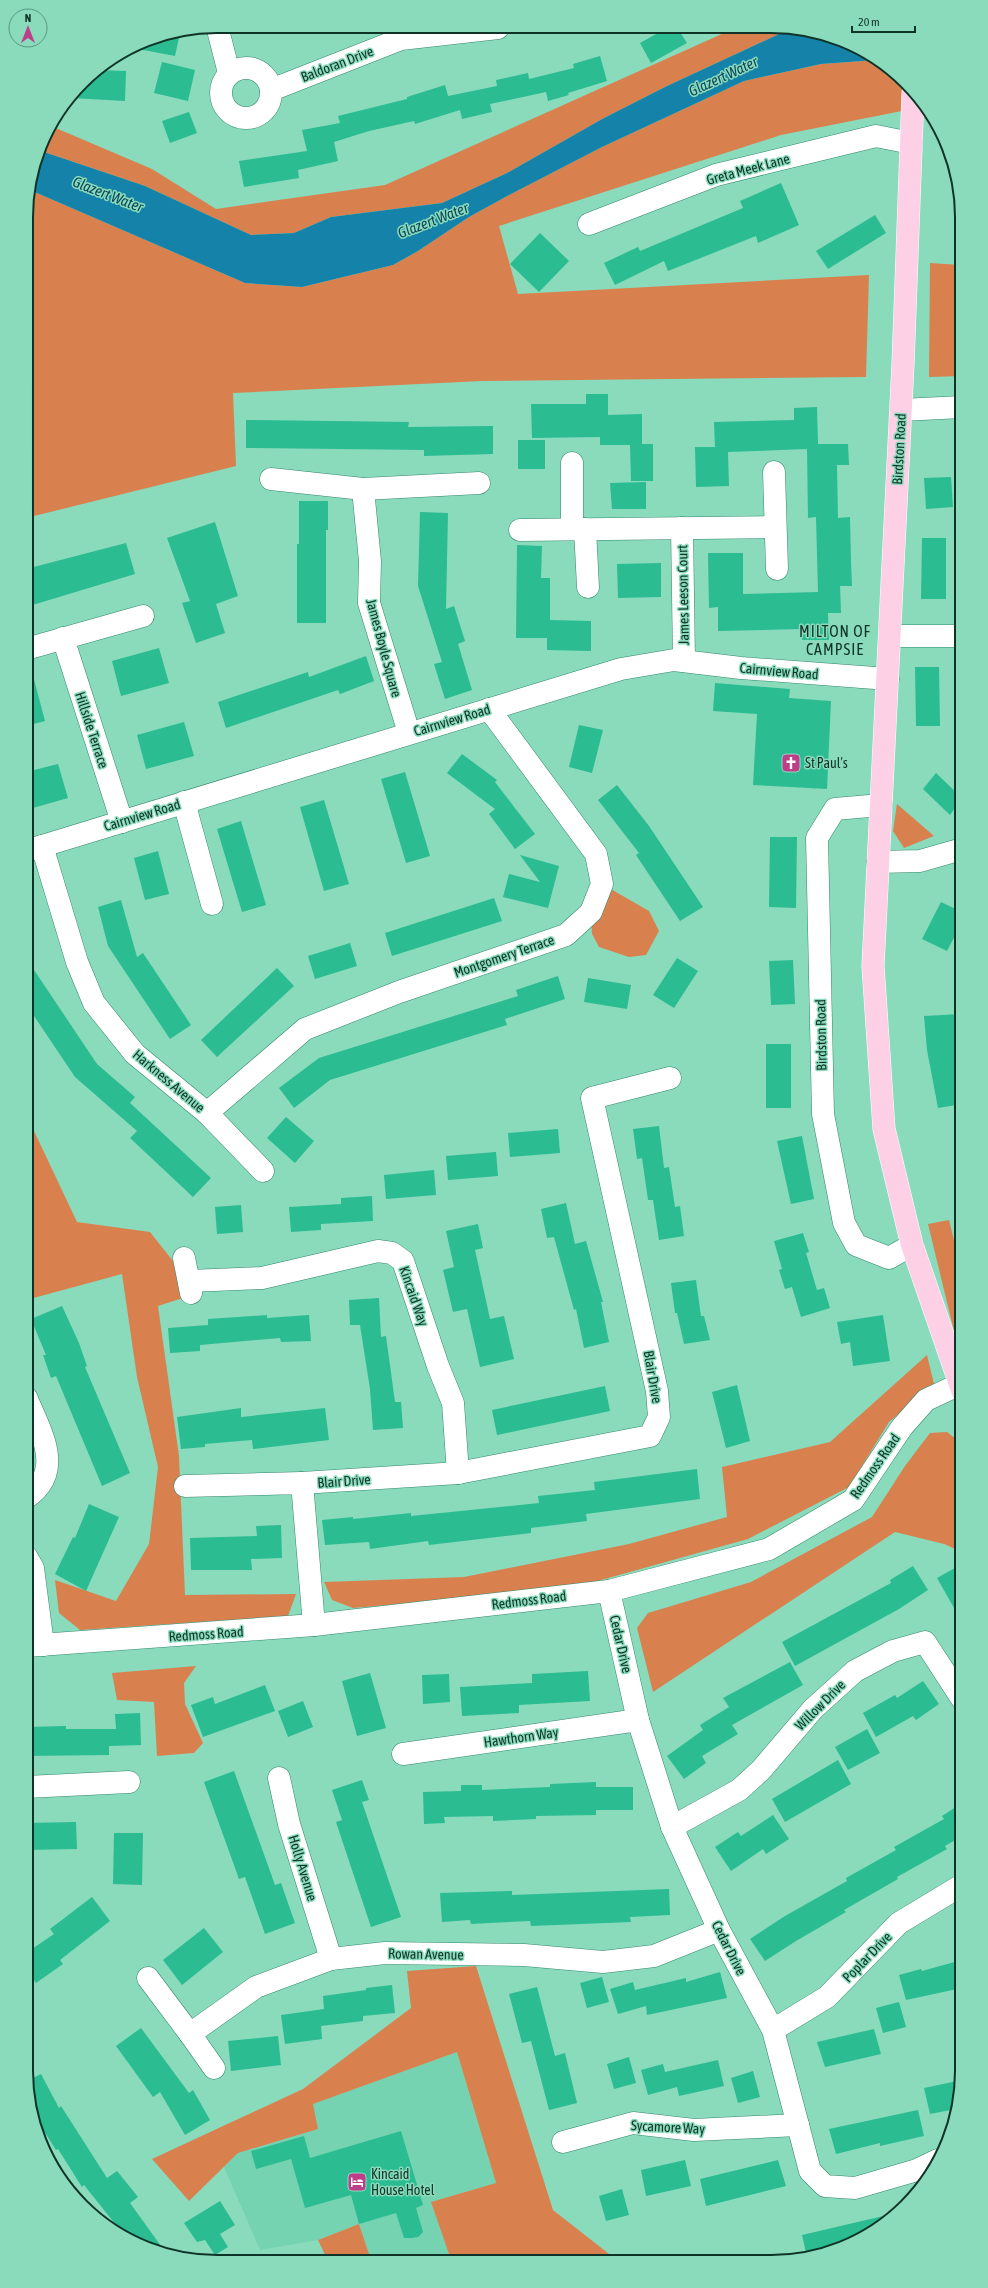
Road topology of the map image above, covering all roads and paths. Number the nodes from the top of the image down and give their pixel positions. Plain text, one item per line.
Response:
1 (219, 33) edge
2 (458, 33) edge
3 (229, 73) junction
4 (271, 90) junction
5 (913, 100) edge
6 (911, 143) junction
7 (589, 224) dead end
8 (955, 407) edge
9 (901, 410) junction
10 (572, 463) dead end
11 (774, 472) dead end
12 (271, 479) dead end
13 (479, 483) dead end
14 (363, 489) junction
15 (776, 527) junction
16 (682, 528) junction
17 (579, 529) junction
18 (520, 530) dead end
19 (777, 569) dead end
20 (588, 587) dead end
21 (143, 616) dead end
22 (890, 636) junction
23 (955, 636) edge
24 (63, 638) junction
25 (33, 647) edge
26 (684, 661) junction
27 (888, 680) junction
28 (489, 709) junction
29 (409, 733) junction
30 (184, 802) junction
31 (882, 805) junction
32 (122, 822) junction
33 (34, 849) edge
34 (955, 851) edge
35 (878, 862) junction
36 (212, 904) dead end
37 (670, 1078) dead end
38 (207, 1113) junction
39 (263, 1172) dead end
40 (912, 1245) junction
41 (184, 1258) dead end
42 (955, 1370) edge
43 (955, 1389) edge
44 (33, 1414) edge
45 (458, 1473) junction
46 (302, 1483) junction
47 (185, 1486) dead end
48 (33, 1491) edge
49 (33, 1568) edge
50 (609, 1591) junction
51 (314, 1625) junction
52 (34, 1646) edge
53 (955, 1688) edge
54 (638, 1720) junction
55 (403, 1754) dead end
56 (279, 1778) dead end
57 (129, 1782) dead end
58 (33, 1787) edge
59 (672, 1827) junction
60 (955, 1889) edge
61 (719, 1930) junction
62 (331, 1959) junction
63 (148, 1978) dead end
64 (773, 2030) junction
65 (190, 2034) junction
66 (214, 2068) dead end
67 (798, 2125) junction
68 (563, 2142) dead end
69 (929, 2164) edge

1 - 3 street
2 - 4 street, Baldoran Drive
3 - 4 street
3 - 4 street
5 - 6 main road, Birdston Road
6 - 7 street, Greta Meek Lane
6 - 9 main road, Birdston Road
8 - 9 street
9 - 22 main road, Birdston Road
10 - 17 street
11 - 15 street
12 - 14 street
13 - 14 street
14 - 29 street, James Boyle Square
15 - 16 street, James Leeson Court
15 - 19 street
16 - 17 street, James Leeson Court
16 - 26 street, James Leeson Court
17 - 18 street, James Leeson Court
17 - 20 street
21 - 24 street
22 - 23 street
22 - 27 main road, Birdston Road
24 - 25 street
24 - 32 street, Hillside Terrace
26 - 27 street, Cairnview Road
26 - 28 street, Cairnview Road
27 - 31 main road, Birdston Road
28 - 29 street, Cairnview Road
28 - 38 street, Montgomery Terrace
29 - 30 street, Cairnview Road
30 - 32 street, Cairnview Road
30 - 36 street
31 - 35 main road, Birdston Road
31 - 40 street, Birdston Road
32 - 33 street, Cairnview Road
33 - 38 street, Harkness Avenue
34 - 35 street
35 - 40 main road, Birdston Road
37 - 45 street, Blair Drive
38 - 39 street, Harkness Avenue
40 - 42 main road, Birdston Road
41 - 45 street, Kincaid Way
43 - 50 street, Redmoss Road
44 - 48 street
45 - 46 street, Blair Drive
46 - 47 street, Blair Drive
46 - 51 street, Blair Drive
49 - 52 street
50 - 51 street, Redmoss Road
50 - 54 street, Cedar Drive
51 - 52 street, Redmoss Road
53 - 59 street, Willow Drive
54 - 55 street, Hawthorn Way
54 - 59 street, Cedar Drive
56 - 62 street, Holly Avenue
57 - 58 street
59 - 61 street, Cedar Drive
60 - 64 street, Poplar Drive
61 - 62 street, Rowan Avenue
61 - 64 street, Cedar Drive
62 - 65 street, Rowan Avenue
63 - 65 street
64 - 67 street, Cedar Drive
65 - 66 street
67 - 68 street, Sycamore Way
67 - 69 street, Cedar Drive

